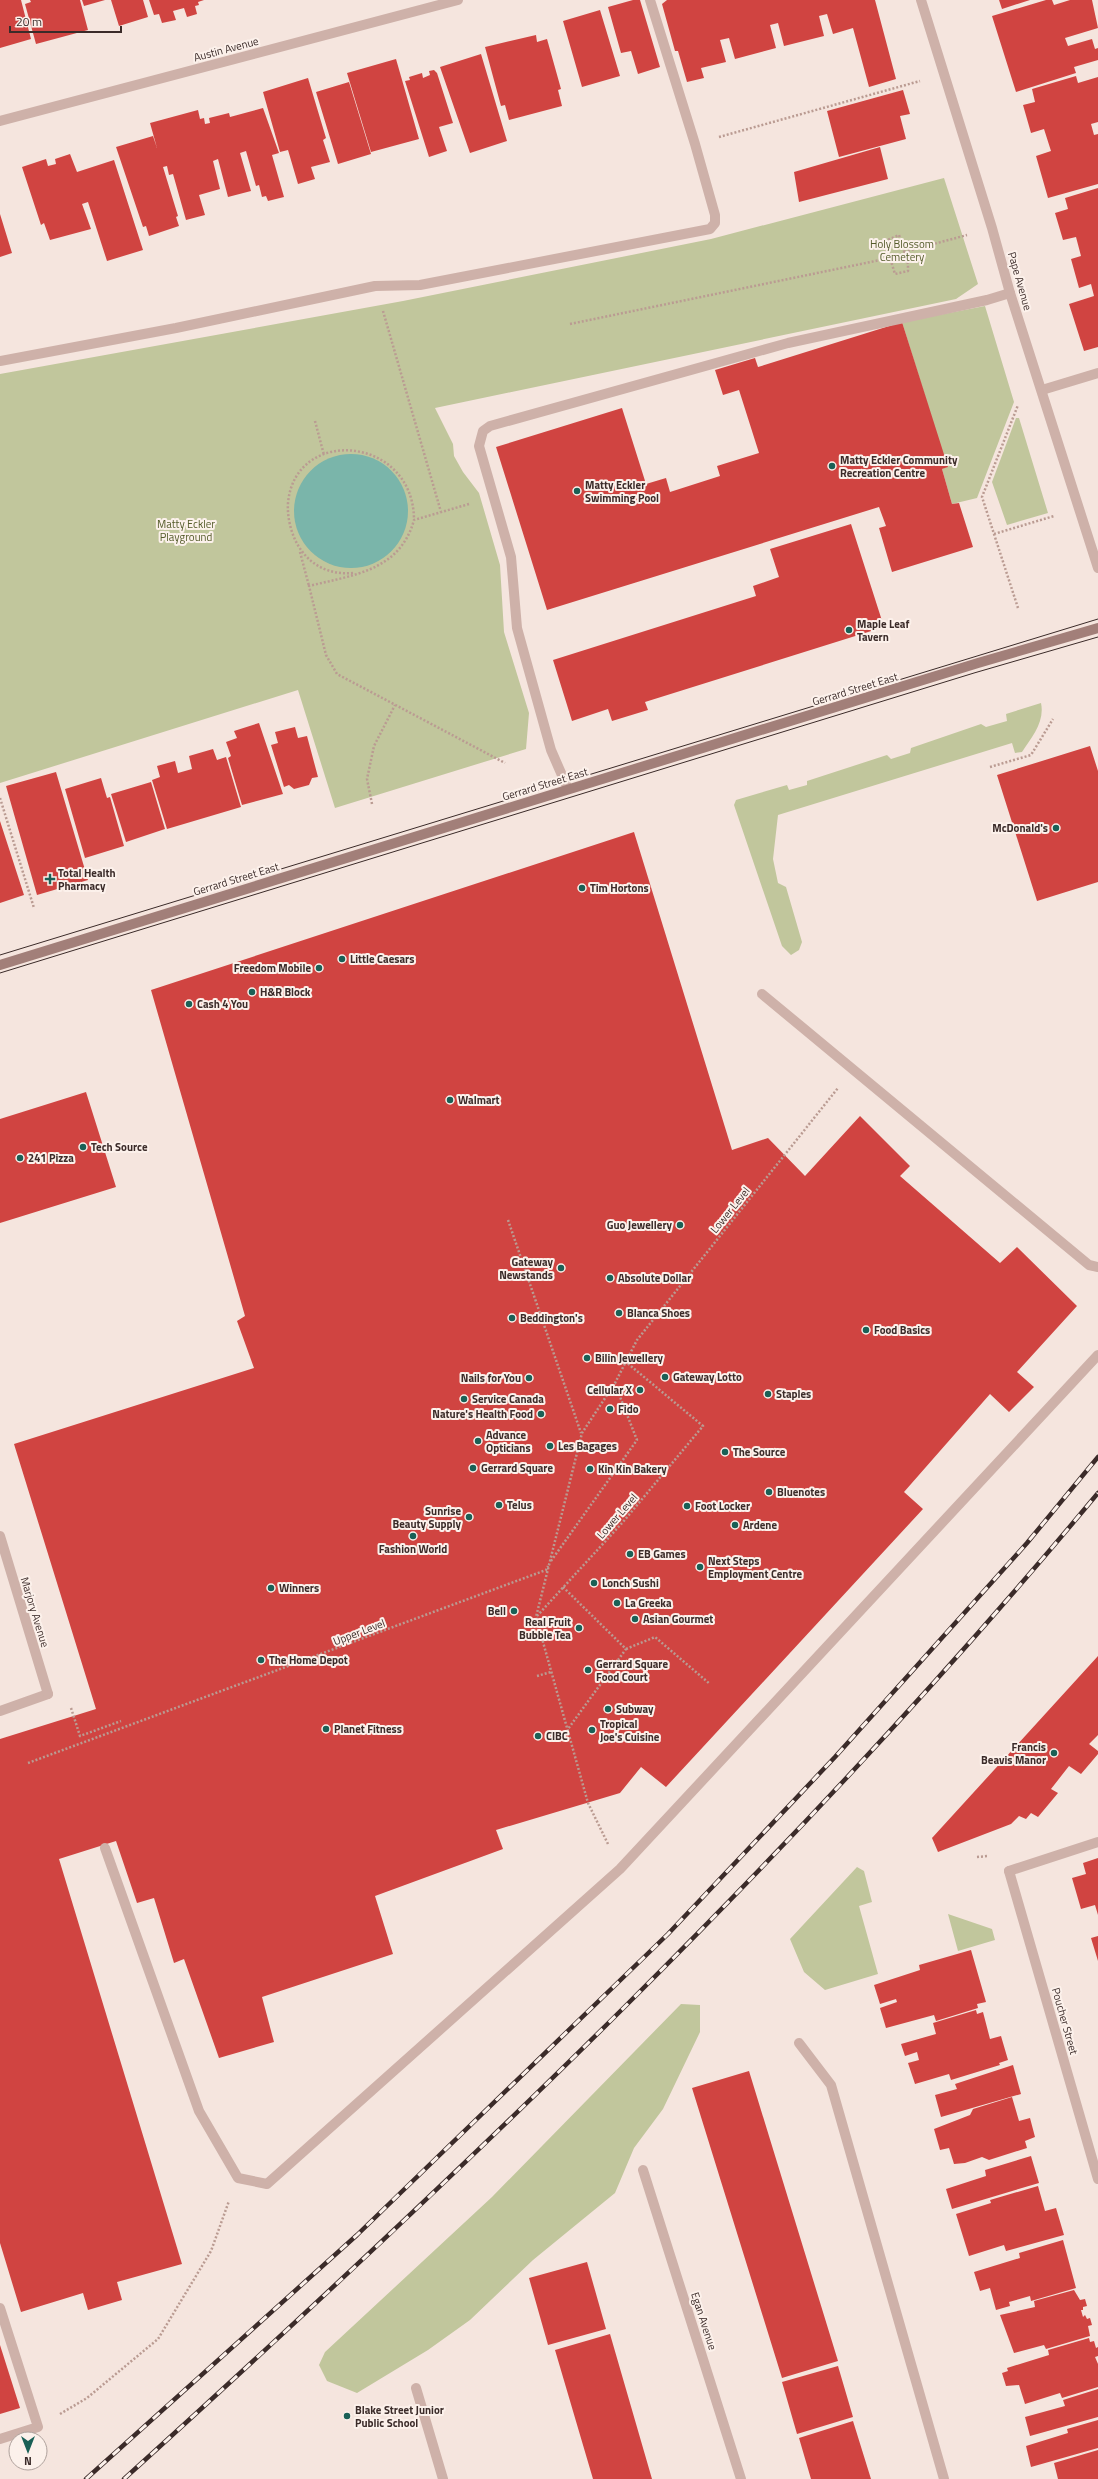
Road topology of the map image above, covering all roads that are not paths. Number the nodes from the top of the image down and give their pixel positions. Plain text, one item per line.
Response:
1 (458, 0) edge
2 (650, 0) edge
3 (922, 0) edge
4 (0, 122) edge
5 (1010, 293) junction
6 (0, 361) edge
7 (1098, 372) edge
8 (1042, 390) junction
9 (1098, 568) edge
10 (1098, 628) edge
11 (568, 789) junction
12 (0, 965) edge
13 (762, 994) dead end
14 (1098, 1267) edge
15 (1098, 1354) edge
16 (0, 1536) edge
17 (0, 1710) edge
18 (1098, 1842) edge
19 (105, 1848) dead end
20 (799, 2043) dead end
21 (643, 2170) dead end
22 (1098, 2179) edge
23 (0, 2308) edge
24 (416, 2388) dead end
25 (0, 2439) edge
26 (443, 2479) edge
27 (741, 2479) edge
28 (944, 2479) edge

1 - 4 street, Austin Avenue
2 - 6 street
3 - 5 street, Pape Avenue
5 - 8 street, Pape Avenue
5 - 11 street
7 - 8 street
8 - 9 street, Pape Avenue
10 - 11 main road, Gerrard Street East
11 - 12 main road, Gerrard Street East
13 - 14 street
15 - 19 street
16 - 17 street, Marjory Avenue
18 - 22 street, Poucher Street
20 - 28 street
21 - 27 street, Egan Avenue
23 - 25 street
24 - 26 street

